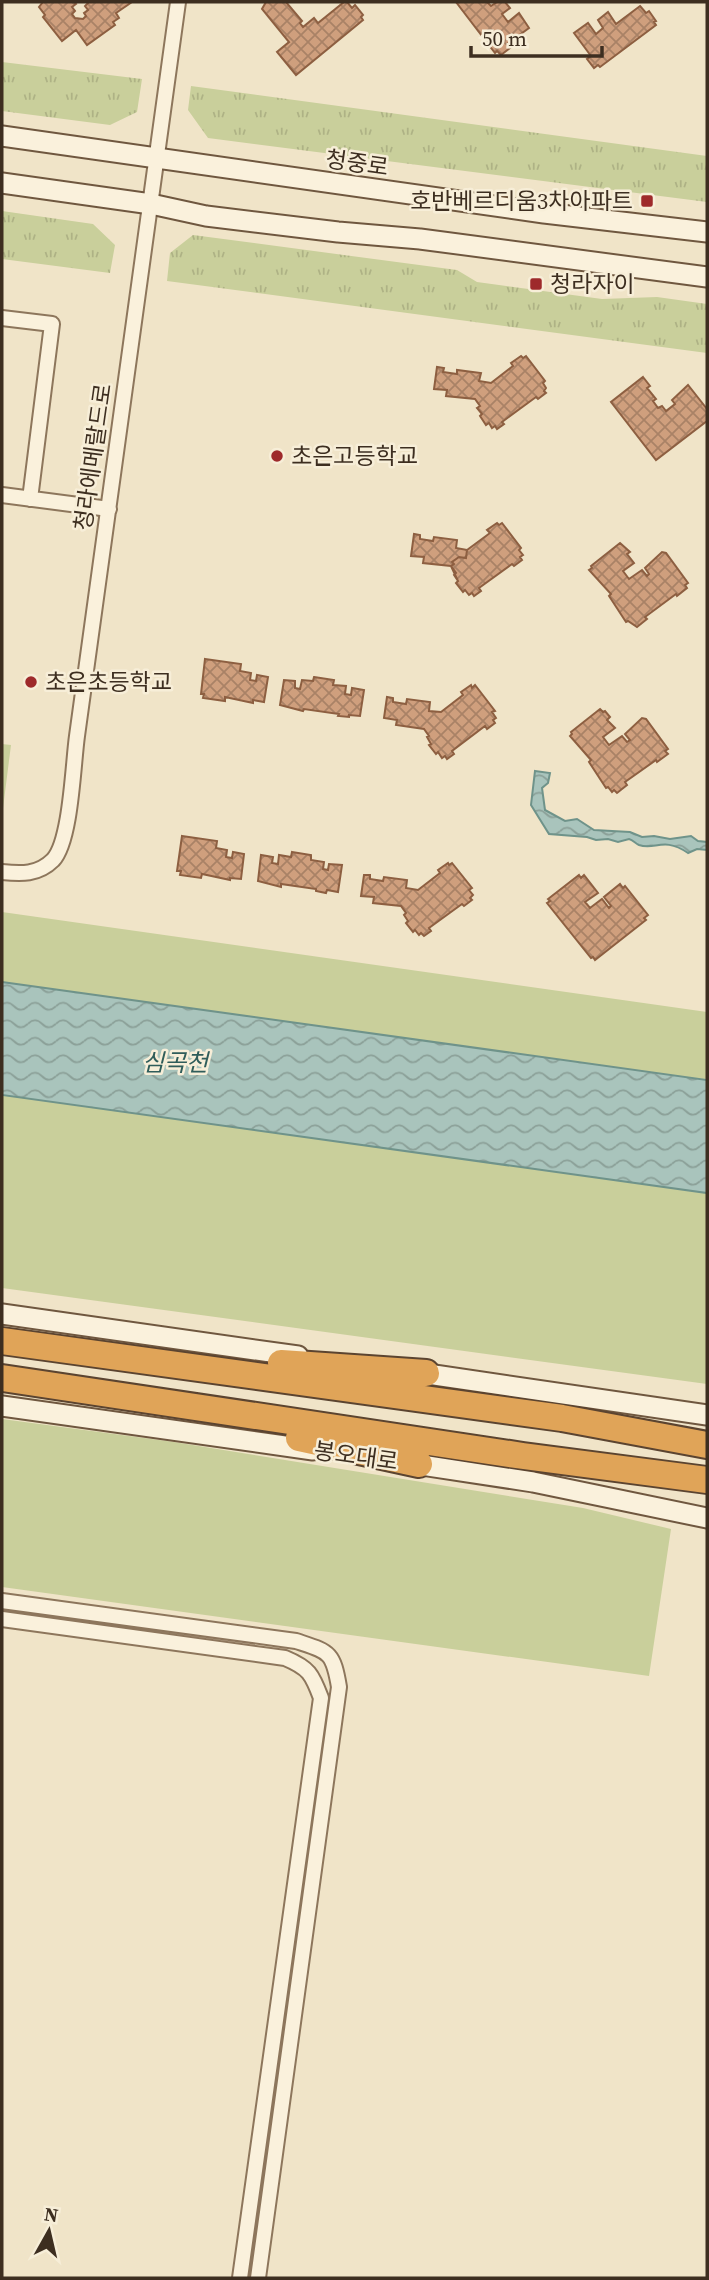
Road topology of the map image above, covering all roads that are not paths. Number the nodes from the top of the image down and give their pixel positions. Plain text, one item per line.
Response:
1 (178, 2) edge
2 (2, 136) edge
3 (156, 159) junction
4 (2, 183) edge
5 (151, 204) junction
6 (707, 232) edge
7 (707, 277) edge
8 (2, 318) edge
9 (2, 495) edge
10 (30, 499) junction
11 (109, 509) junction
12 (2, 872) edge
13 (2, 1314) edge
14 (2, 1341) edge
15 (46, 1347) junction
16 (426, 1374) junction
17 (2, 1378) edge
18 (40, 1383) junction
19 (2, 1406) edge
20 (707, 1415) edge
21 (707, 1445) edge
22 (419, 1464) junction
23 (707, 1480) edge
24 (707, 1518) edge
25 (2, 1601) edge
26 (2, 1619) edge
27 (240, 2278) edge
28 (258, 2278) edge

1 - 3 street, 청라에메랄드로
2 - 3 main road, 청중로
3 - 5 street, 청라에메랄드로
3 - 6 main road, 청중로
4 - 5 main road
5 - 7 main road
5 - 11 street, 청라에메랄드로
8 - 10 street
9 - 10 street
10 - 11 street
11 - 12 street, 청라에메랄드로
13 - 16 main road
14 - 15 highway
15 - 16 highway
15 - 21 highway
16 - 20 main road
17 - 18 highway, 봉오대로
18 - 22 highway
18 - 23 highway, 봉오대로
19 - 22 main road, 봉오대로
22 - 24 main road, 봉오대로
25 - 28 street
26 - 27 street

